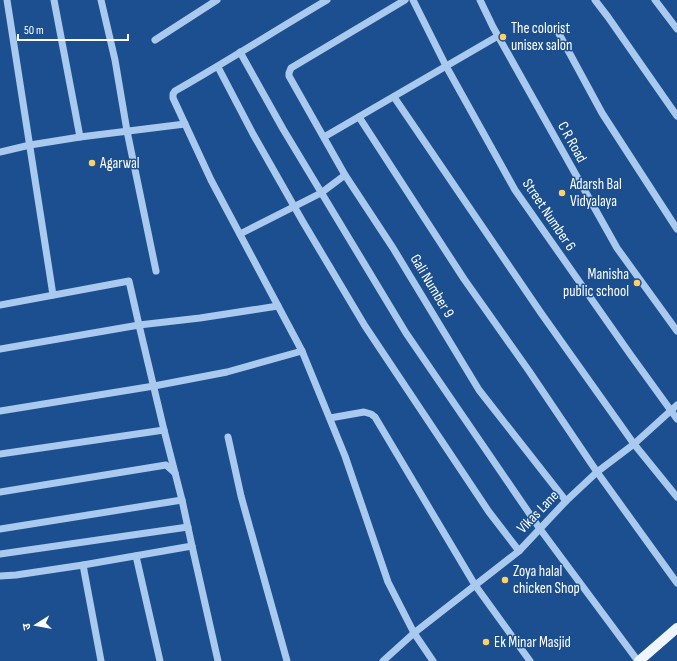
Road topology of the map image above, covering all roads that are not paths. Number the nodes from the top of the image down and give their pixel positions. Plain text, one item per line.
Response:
1 (8, 0) edge
2 (54, 0) edge
3 (101, 0) edge
4 (217, 0) edge
5 (327, 0) edge
6 (405, 0) edge
7 (413, 0) edge
8 (480, 0) edge
9 (595, 0) edge
10 (655, 0) edge
11 (677, 29) edge
12 (557, 30) dead end
13 (498, 36) junction
14 (155, 40) dead end
15 (240, 52) junction
16 (446, 66) junction
17 (218, 67) junction
18 (394, 96) junction
19 (677, 116) edge
20 (359, 117) junction
21 (185, 124) junction
22 (127, 131) junction
23 (80, 137) junction
24 (324, 137) junction
25 (30, 145) junction
26 (0, 152) edge
27 (345, 175) junction
28 (321, 193) junction
29 (295, 207) junction
30 (677, 229) edge
31 (240, 234) junction
32 (156, 271) dead end
33 (53, 295) junction
34 (0, 305) edge
35 (278, 306) junction
36 (139, 326) junction
37 (677, 331) edge
38 (0, 348) edge
39 (302, 351) junction
40 (154, 386) junction
41 (677, 405) edge
42 (0, 411) edge
43 (671, 411) junction
44 (330, 418) junction
45 (677, 418) edge
46 (164, 430) junction
47 (228, 437) dead end
48 (634, 444) junction
49 (0, 454) edge
50 (596, 472) junction
51 (175, 473) junction
52 (0, 492) edge
53 (677, 497) edge
54 (182, 500) junction
55 (566, 502) junction
56 (188, 527) junction
57 (0, 529) edge
58 (540, 529) junction
59 (192, 546) junction
60 (519, 552) junction
61 (0, 554) edge
62 (136, 556) junction
63 (83, 565) junction
64 (0, 576) edge
65 (677, 583) edge
66 (475, 585) junction
67 (677, 628) edge
68 (414, 633) junction
69 (101, 661) edge
70 (160, 661) edge
71 (218, 661) edge
72 (287, 661) edge
73 (383, 661) edge
74 (433, 661) edge
75 (530, 661) edge
76 (639, 661) edge

1 - 25 street
2 - 23 street
3 - 22 street
4 - 14 street
5 - 15 street
6 - 24 street, Gali Number 9
7 - 16 street, Street Number 6
8 - 13 street, C R Road
9 - 19 street
10 - 11 street
12 - 30 street
13 - 16 street
13 - 37 street, C R Road
15 - 17 street
15 - 28 street
16 - 18 street
16 - 43 street, Street Number 6
17 - 21 street
17 - 29 street
18 - 20 street
18 - 48 street
20 - 24 street
20 - 50 street
21 - 22 street
21 - 31 street
22 - 23 street
22 - 32 street
23 - 25 street
24 - 27 street, Gali Number 9
25 - 26 street
25 - 33 street
27 - 28 street
27 - 55 street, Gali Number 9
28 - 29 street
28 - 58 street
29 - 31 street
29 - 60 street
31 - 35 street
33 - 34 street
33 - 36 street
35 - 36 street
35 - 39 street
36 - 38 street
36 - 40 street
39 - 40 street
39 - 44 street
40 - 42 street
40 - 46 street
41 - 43 street, Vikas Lane
43 - 45 street, Street Number 6
43 - 48 street, Vikas Lane
44 - 66 street
44 - 68 street
46 - 49 street
46 - 51 street
47 - 72 street
48 - 50 street, Vikas Lane
48 - 53 street
50 - 55 street, Vikas Lane
50 - 65 street
51 - 52 street
51 - 54 street
54 - 56 street
54 - 57 street
55 - 58 street, Vikas Lane
56 - 59 street
56 - 61 street
58 - 60 street, Vikas Lane
58 - 76 street
59 - 62 street
59 - 71 street
60 - 66 street, Vikas Lane
62 - 63 street
62 - 70 street
63 - 64 street
63 - 69 street
66 - 68 street, Vikas Lane
66 - 75 street
67 - 76 main road
68 - 73 street, Vikas Lane
68 - 74 street

